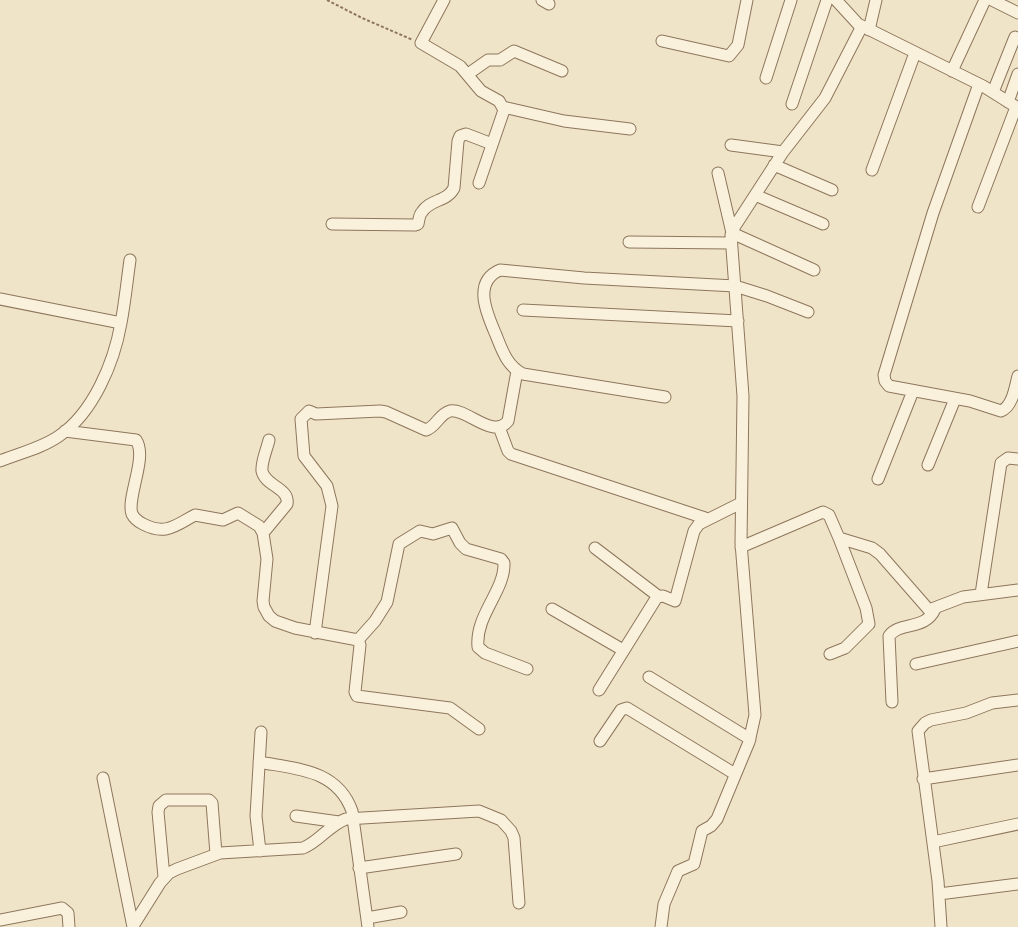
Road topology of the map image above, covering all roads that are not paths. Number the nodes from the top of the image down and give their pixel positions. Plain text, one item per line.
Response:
1 (444, 0) edge
2 (747, 0) edge
3 (791, 0) edge
4 (827, 0) edge
5 (836, 0) edge
6 (876, 0) edge
7 (985, 0) edge
8 (992, 0) edge
9 (845, 5) edge
10 (1018, 12) edge
11 (865, 28) junction
12 (1016, 37) dead end
13 (662, 41) dead end
14 (915, 53) junction
15 (952, 71) junction
16 (562, 72) dead end
17 (468, 74) junction
18 (1018, 74) edge
19 (766, 78) dead end
20 (979, 84) junction
21 (993, 92) junction
22 (792, 104) dead end
23 (1014, 105) edge
24 (503, 106) junction
25 (630, 128) dead end
26 (492, 144) junction
27 (731, 145) dead end
28 (783, 152) junction
29 (774, 165) junction
30 (872, 170) dead end
31 (718, 173) dead end
32 (479, 183) dead end
33 (832, 190) dead end
34 (755, 195) junction
35 (978, 207) dead end
36 (332, 224) dead end
37 (823, 224) dead end
38 (731, 238) junction
39 (629, 242) dead end
40 (130, 260) dead end
41 (814, 270) dead end
42 (735, 286) junction
43 (0, 299) edge
44 (523, 310) dead end
45 (808, 312) dead end
46 (738, 321) junction
47 (121, 323) junction
48 (517, 372) junction
49 (1018, 376) edge
50 (913, 391) junction
51 (665, 397) dead end
52 (955, 398) junction
53 (499, 427) junction
54 (66, 431) junction
55 (269, 440) dead end
56 (1018, 460) edge
57 (0, 461) edge
58 (928, 465) dead end
59 (878, 479) dead end
60 (741, 503) junction
61 (708, 519) junction
62 (263, 533) junction
63 (840, 538) junction
64 (742, 547) junction
65 (595, 548) dead end
66 (1018, 590) edge
67 (981, 594) junction
68 (658, 596) junction
69 (552, 609) dead end
70 (935, 609) junction
71 (315, 633) junction
72 (358, 640) junction
73 (1018, 641) edge
74 (623, 650) junction
75 (830, 654) dead end
76 (916, 664) dead end
77 (527, 669) dead end
78 (649, 677) dead end
79 (599, 690) dead end
80 (1018, 700) edge
81 (892, 702) dead end
82 (479, 729) dead end
83 (261, 732) dead end
84 (750, 739) junction
85 (600, 741) dead end
86 (259, 762) junction
87 (1018, 765) edge
88 (735, 774) junction
89 (103, 778) dead end
90 (923, 779) junction
91 (296, 816) dead end
92 (353, 819) junction
93 (339, 822) junction
94 (1018, 824) edge
95 (933, 842) junction
96 (260, 852) junction
97 (216, 854) junction
98 (456, 854) dead end
99 (359, 868) junction
100 (164, 877) junction
101 (1018, 884) edge
102 (939, 894) junction
103 (520, 903) dead end
104 (401, 912) dead end
105 (0, 920) edge
106 (367, 922) edge
107 (69, 927) edge
108 (133, 927) edge
109 (661, 927) edge
110 (941, 927) edge

1 - 17 street
2 - 13 street
3 - 19 street
4 - 22 street
5 - 9 street
6 - 11 street
7 - 15 street
8 - 10 street
9 - 11 street
11 - 14 street
11 - 28 street
12 - 21 street
14 - 15 street
14 - 30 street
15 - 20 street
16 - 17 street
17 - 24 street
18 - 23 street
20 - 21 street
20 - 50 street
21 - 23 street
23 - 35 street
24 - 25 street
24 - 26 street
26 - 32 street
26 - 36 street
27 - 28 street
28 - 29 street
29 - 33 street
29 - 34 street
31 - 38 street
34 - 37 street
34 - 38 street
38 - 39 street
38 - 41 street
38 - 42 street
40 - 47 street
42 - 45 street
42 - 46 street
42 - 48 street
43 - 47 street
44 - 46 street
46 - 60 street
47 - 54 street
48 - 51 street
48 - 53 street
49 - 52 street
50 - 52 street
50 - 59 street
52 - 58 street
53 - 61 street
53 - 71 street
54 - 57 street
54 - 62 street
55 - 62 street
56 - 67 street
60 - 61 street
60 - 64 street
61 - 68 street
62 - 71 street
63 - 64 street
63 - 70 street
63 - 75 street
64 - 84 street
65 - 68 street
66 - 67 street
67 - 70 street
68 - 74 street
69 - 74 street
70 - 81 street
71 - 72 street
72 - 77 street
72 - 82 street
73 - 76 street
74 - 79 street
78 - 84 street
80 - 90 street
83 - 86 street
84 - 88 street
85 - 88 street
86 - 92 street
86 - 96 street
87 - 90 street
88 - 109 street
89 - 108 street
90 - 95 street
91 - 93 street
92 - 93 street
92 - 99 street
92 - 103 street
93 - 96 street
94 - 95 street
95 - 102 street
96 - 97 street
97 - 100 street
97 - 100 street
98 - 99 street
99 - 106 street
100 - 108 street
101 - 102 street
102 - 110 street
104 - 106 street
105 - 107 street

